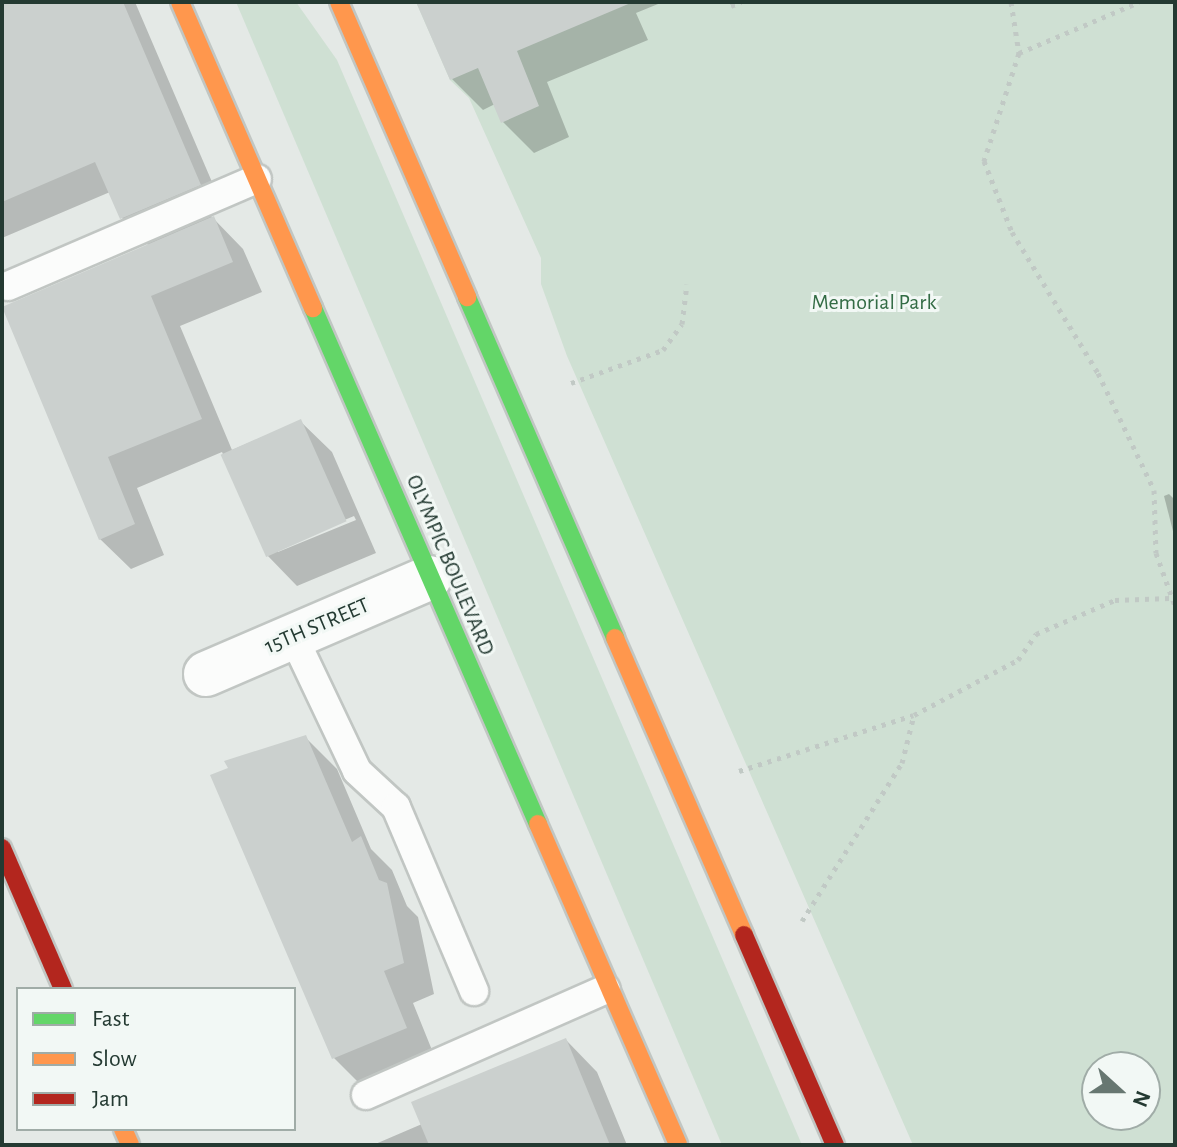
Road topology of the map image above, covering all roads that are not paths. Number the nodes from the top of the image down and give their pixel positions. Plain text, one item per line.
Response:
1 (180, 2) edge
2 (339, 2) edge
3 (257, 179) junction
4 (8, 286) dead end
5 (429, 578) junction
6 (293, 636) junction
7 (206, 674) dead end
8 (2, 848) edge
9 (62, 987) edge
10 (606, 989) junction
11 (474, 991) dead end
12 (366, 1095) dead end
13 (678, 1145) edge
14 (835, 1145) edge

1 - 3 main road, OLYMPIC BOULEVARD
2 - 14 main road
3 - 4 lane
3 - 5 main road, OLYMPIC BOULEVARD
5 - 6 street, 15TH STREET
5 - 10 main road, OLYMPIC BOULEVARD
6 - 7 street, 15TH STREET
6 - 11 lane
8 - 9 main road
10 - 12 lane
10 - 13 main road, OLYMPIC BOULEVARD

